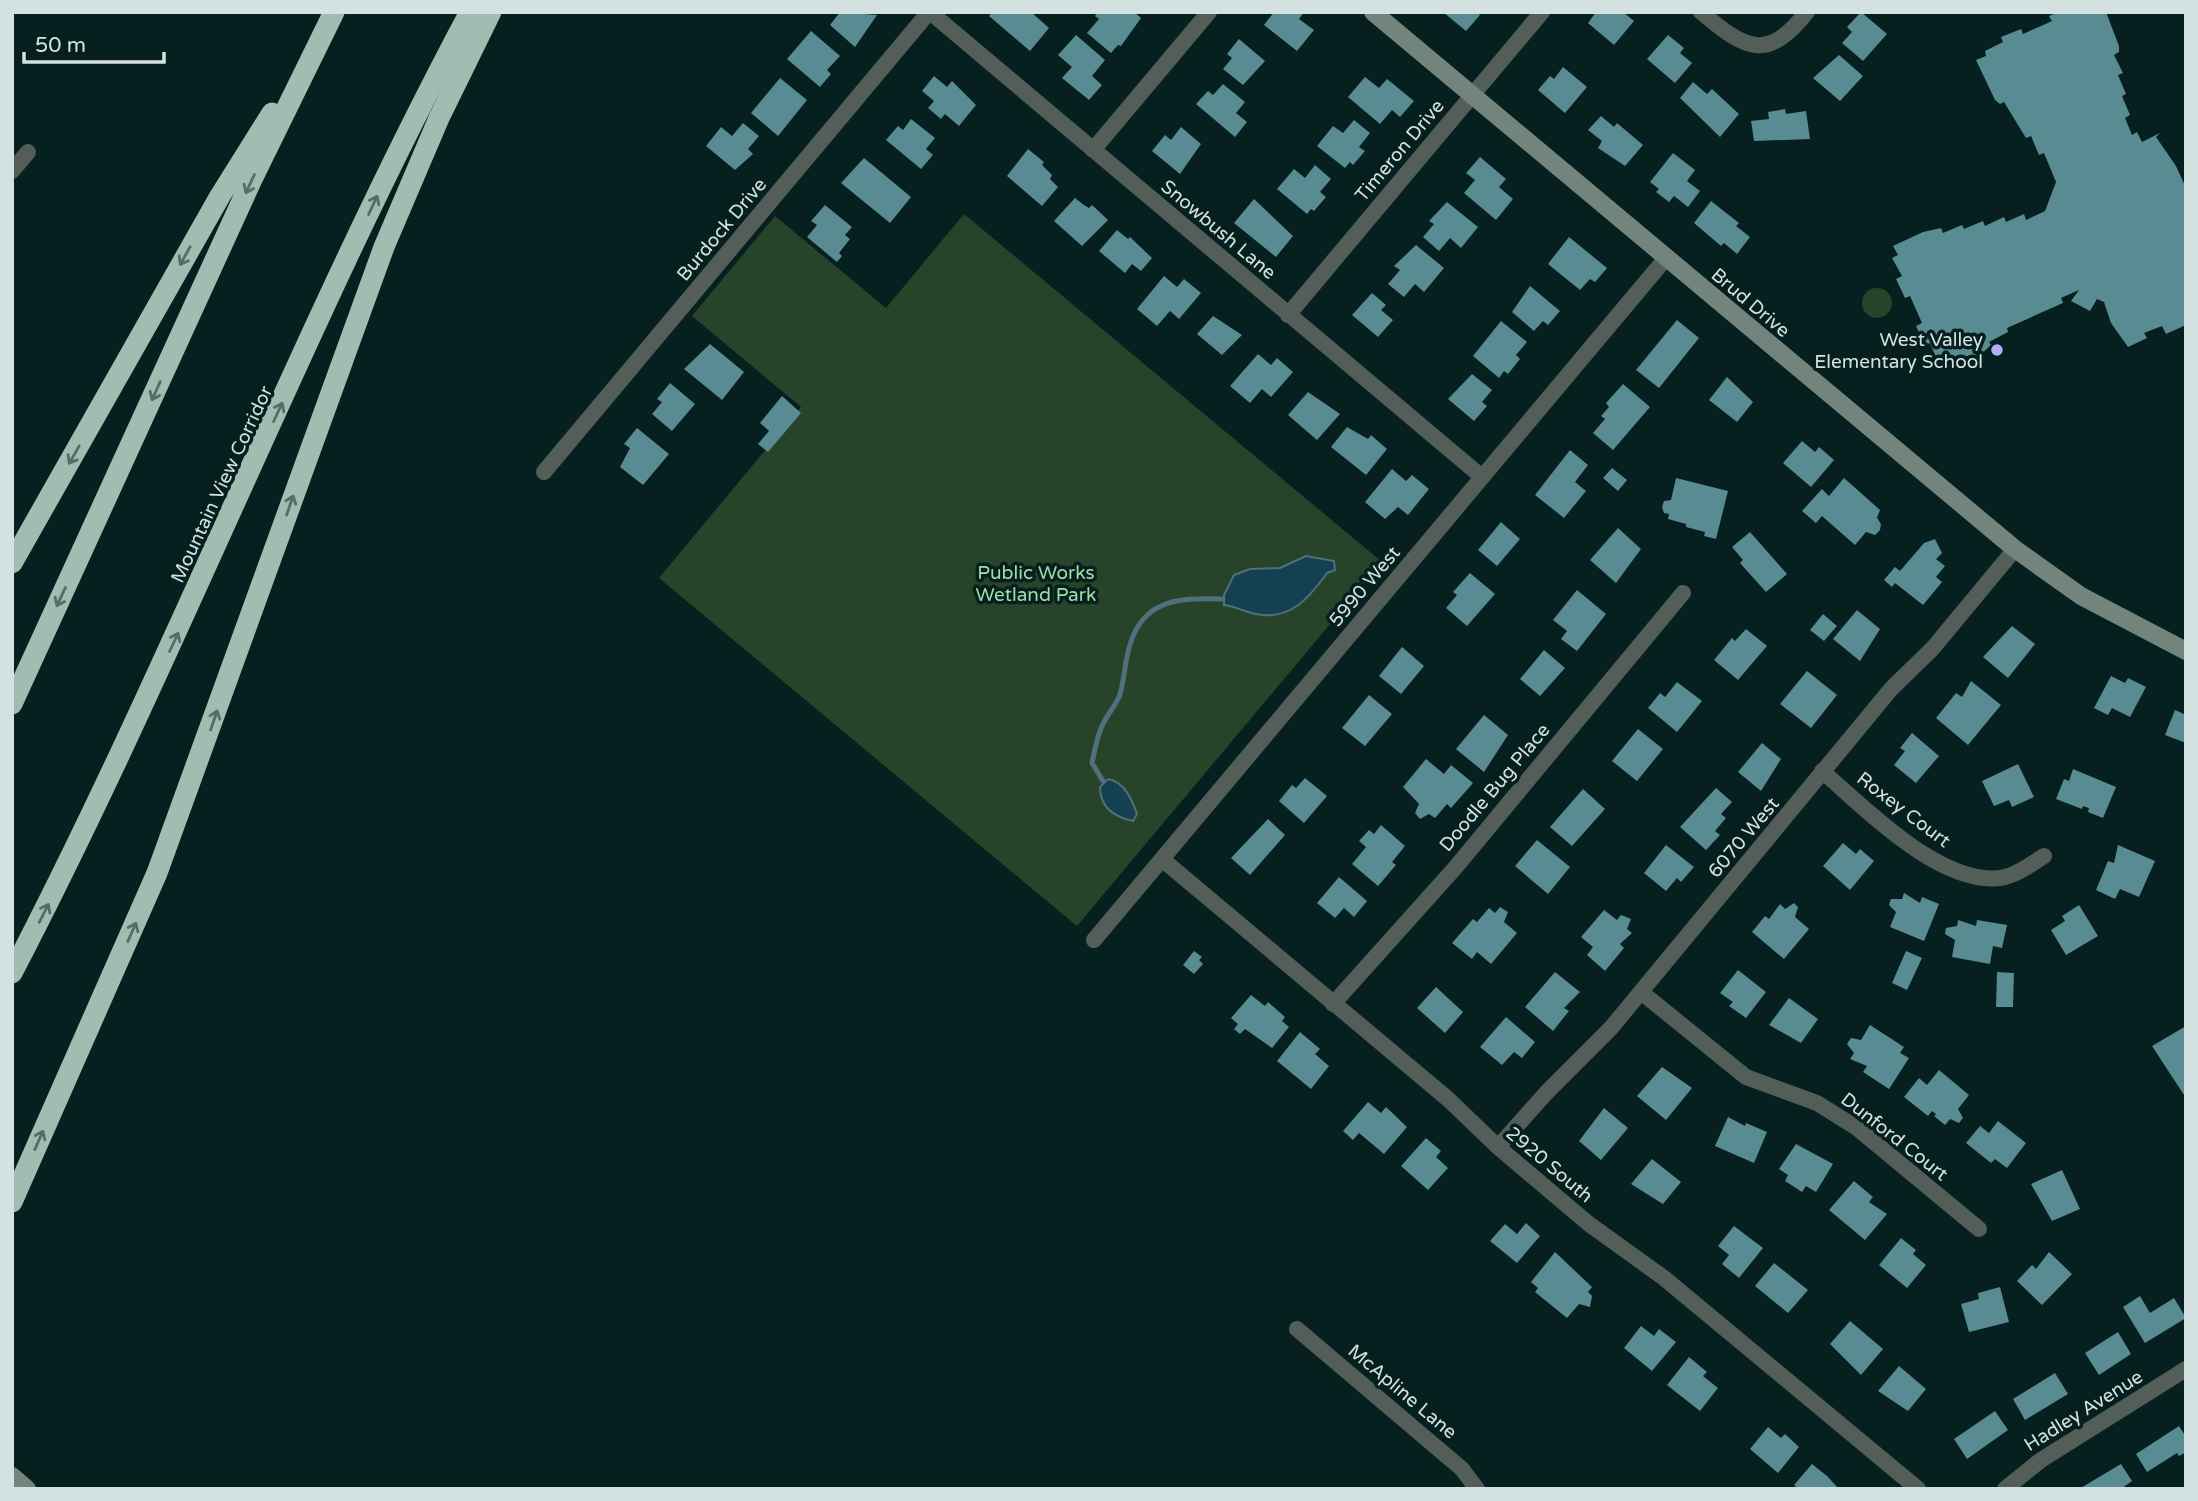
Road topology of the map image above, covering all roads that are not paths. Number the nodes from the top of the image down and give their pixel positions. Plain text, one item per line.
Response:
1 (334, 12) edge
2 (470, 12) edge
3 (491, 12) edge
4 (929, 12) edge
5 (1209, 12) edge
6 (1373, 12) edge
7 (1542, 12) edge
8 (1701, 12) edge
9 (1807, 12) edge
10 (313, 54) junction
11 (1472, 96) junction
12 (1093, 150) junction
13 (28, 152) dead end
14 (12, 171) edge
15 (1666, 258) junction
16 (1288, 315) junction
17 (544, 472) dead end
18 (1482, 477) junction
19 (2015, 549) junction
20 (12, 563) edge
21 (1683, 593) dead end
22 (2186, 650) edge
23 (12, 704) edge
24 (1822, 771) junction
25 (2044, 856) dead end
26 (1163, 860) junction
27 (1094, 940) dead end
28 (12, 974) edge
29 (1641, 992) junction
30 (1333, 1003) junction
31 (1498, 1147) junction
32 (12, 1202) edge
33 (1979, 1229) dead end
34 (1297, 1329) dead end
35 (2186, 1369) edge
36 (12, 1476) edge
37 (27, 1489) edge
38 (1477, 1489) edge
39 (1918, 1489) edge
40 (2005, 1489) edge

1 - 10 highway
28 -> 2 highway, Mountain View Corridor
32 -> 3 highway
4 - 12 street, Snowbush Lane
4 - 17 street, Burdock Drive
5 - 12 street
6 - 11 main road, Brud Drive
7 - 11 street, Timeron Drive
8 - 9 street
10 -> 20 highway
10 -> 23 highway
11 - 15 main road, Brud Drive
11 - 16 street, Timeron Drive
12 - 16 street, Snowbush Lane
13 - 14 street
15 - 18 street, 5990 West
15 - 19 main road, Brud Drive
16 - 18 street, Snowbush Lane
18 - 26 street, 5990 West
19 - 22 main road, Brud Drive
19 - 24 street, 6070 West
21 - 30 street, Doodle Bug Place
24 - 25 street, Roxey Court
24 - 29 street, 6070 West
26 - 27 street, 5990 West
26 - 30 street, 2920 South
29 - 31 street, 6070 West
29 - 33 street, Dunford Court
30 - 31 street, 2920 South
31 - 39 street, 2920 South
34 - 38 street, McApline Lane
35 - 40 street, Hadley Avenue
36 - 37 main road

